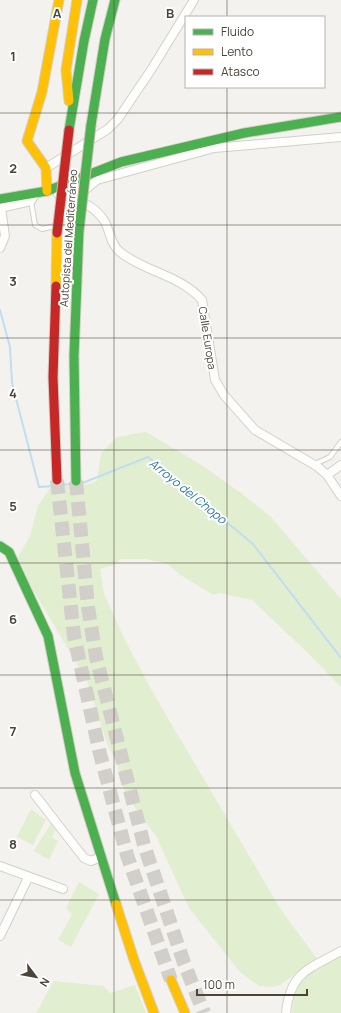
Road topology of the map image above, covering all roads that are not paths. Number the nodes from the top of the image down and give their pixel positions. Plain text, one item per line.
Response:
1 (59, 0) edge
2 (77, 0) edge
3 (94, 0) edge
4 (115, 0) edge
5 (194, 0) edge
6 (341, 109) edge
7 (341, 117) edge
8 (70, 121) junction
9 (285, 124) junction
10 (341, 137) edge
11 (46, 168) junction
12 (46, 191) junction
13 (33, 197) junction
14 (78, 199) junction
15 (0, 205) edge
16 (61, 223) dead end
17 (0, 248) edge
18 (341, 442) edge
19 (313, 464) junction
20 (341, 465) edge
21 (327, 475) junction
22 (57, 480) tunnel mouth
23 (76, 481) tunnel mouth
24 (341, 496) edge
25 (0, 546) edge
26 (35, 795) dead end
27 (101, 857) junction
28 (0, 866) edge
29 (28, 878) junction
30 (63, 889) dead end
31 (0, 936) edge
32 (341, 951) edge
33 (171, 980) tunnel mouth
34 (154, 1013) edge
35 (186, 1013) edge
36 (286, 1013) edge

1 - 11 main road
2 - 8 main road
3 - 8 main road, Autopista del Mediterráneo
4 - 23 main road, Autopista del Mediterráneo, bridge
5 - 11 street
6 - 9 main road
7 - 9 main road
8 - 22 main road, Autopista del Mediterráneo, bridge
9 - 12 main road
10 - 14 street
11 - 12 main road
12 - 13 main road
12 - 14 street
13 - 15 main road
13 - 16 lane
14 - 19 street, Calle Europa
15 - 17 street
18 - 19 lane
19 - 21 street, Calle Europa
20 - 21 street
21 - 24 street, Calle Europa
25 - 27 main road
26 - 27 street
27 - 34 main road
28 - 29 street
29 - 30 street
29 - 31 street
32 - 36 street
33 - 35 main road

